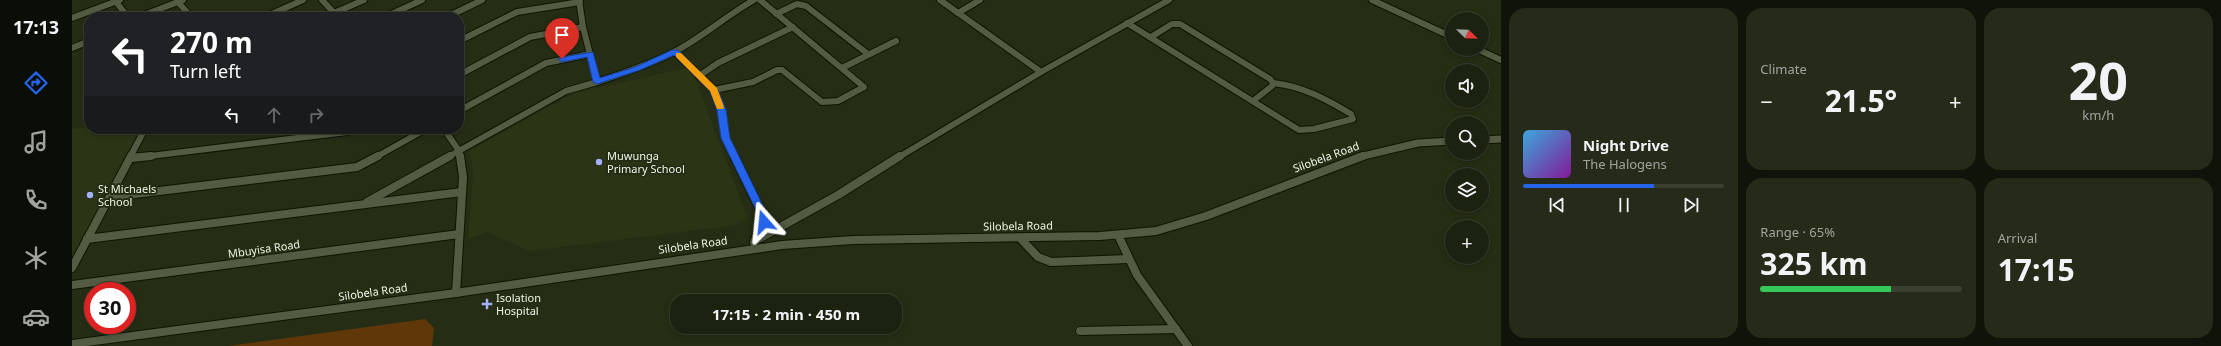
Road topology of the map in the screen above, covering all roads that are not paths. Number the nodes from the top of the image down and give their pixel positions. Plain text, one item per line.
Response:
1 (303, 0) edge
2 (322, 0) edge
3 (364, 0) edge
4 (422, 0) edge
5 (482, 0) edge
6 (754, 0) edge
7 (760, 0) edge
8 (940, 0) edge
9 (980, 0) edge
10 (1169, 0) edge
11 (1372, 0) edge
12 (118, 1) edge
13 (180, 1) edge
14 (580, 1) edge
15 (88, 12) edge
16 (125, 12) edge
17 (152, 12) edge
18 (188, 12) edge
19 (276, 12) edge
20 (333, 12) edge
21 (342, 12) edge
22 (396, 12) edge
23 (457, 12) edge
24 (958, 13) junction
25 (84, 14) edge
26 (776, 14) junction
27 (72, 18) edge
28 (1128, 23) junction
29 (583, 27) junction
30 (793, 27) junction
31 (1445, 35) edge
32 (1150, 37) junction
33 (464, 38) edge
34 (896, 41) dead end
35 (84, 43) edge
36 (72, 48) edge
37 (675, 52) junction
38 (590, 54) junction
39 (868, 54) junction
40 (1489, 54) edge
41 (1501, 60) edge
42 (842, 68) junction
43 (464, 72) edge
44 (1040, 72) junction
45 (699, 76) junction
46 (597, 82) junction
47 (1274, 82) junction
48 (714, 90) junction
49 (1252, 101) junction
50 (464, 108) edge
51 (143, 134) edge
52 (330, 134) edge
53 (417, 134) edge
54 (447, 134) edge
55 (1501, 139) edge
56 (1489, 140) edge
57 (1445, 141) edge
58 (458, 151) junction
59 (131, 158) junction
60 (462, 192) junction
61 (110, 197) junction
62 (364, 204) junction
63 (459, 234) junction
64 (1118, 235) junction
65 (87, 239) junction
66 (1021, 239) junction
67 (755, 241) junction
68 (751, 249) junction
69 (1128, 259) junction
70 (72, 268) edge
71 (72, 285) edge
72 (456, 293) junction
73 (1176, 329) junction
74 (1080, 331) dead end
75 (72, 344) edge
76 (1188, 346) edge

1 - 19 street
2 - 20 street
3 - 21 street
4 - 22 street
5 - 23 street
6 - 37 street
7 - 26 street
8 - 24 street
9 - 24 street
10 - 28 street
11 - 31 street
12 - 15 street
12 - 16 street
13 - 17 street
13 - 18 street
14 - 29 street
14 - 33 street
24 - 44 street
25 - 27 street
26 - 30 street
26 - 39 street
28 - 32 street
28 - 44 street
29 - 38 street
29 - 43 street
30 - 42 street
30 - 45 street
32 - 47 street
32 - 49 street
34 - 39 street
35 - 36 street
37 - 45 street
37 - 46 street
38 - 46 street
38 - 50 street
39 - 42 street
40 - 41 street
42 - 48 street
44 - 67 street
45 - 48 street
46 - 58 street
47 - 49 street
47 - 49 street
48 - 67 street
51 - 59 street
52 - 59 street
53 - 61 street
54 - 58 street
55 - 56 street
57 - 64 street, Silobela Road
58 - 60 street
58 - 62 street
59 - 61 street
60 - 62 street
60 - 63 street
61 - 65 street
62 - 65 street
63 - 71 street, Mbuyisa Road
63 - 72 street
64 - 66 street, Silobela Road
64 - 69 street
65 - 70 street
66 - 68 street, Silobela Road
66 - 69 street
67 - 68 street
68 - 72 street, Silobela Road
69 - 73 street
72 - 75 street, Silobela Road
73 - 74 street
73 - 76 street

